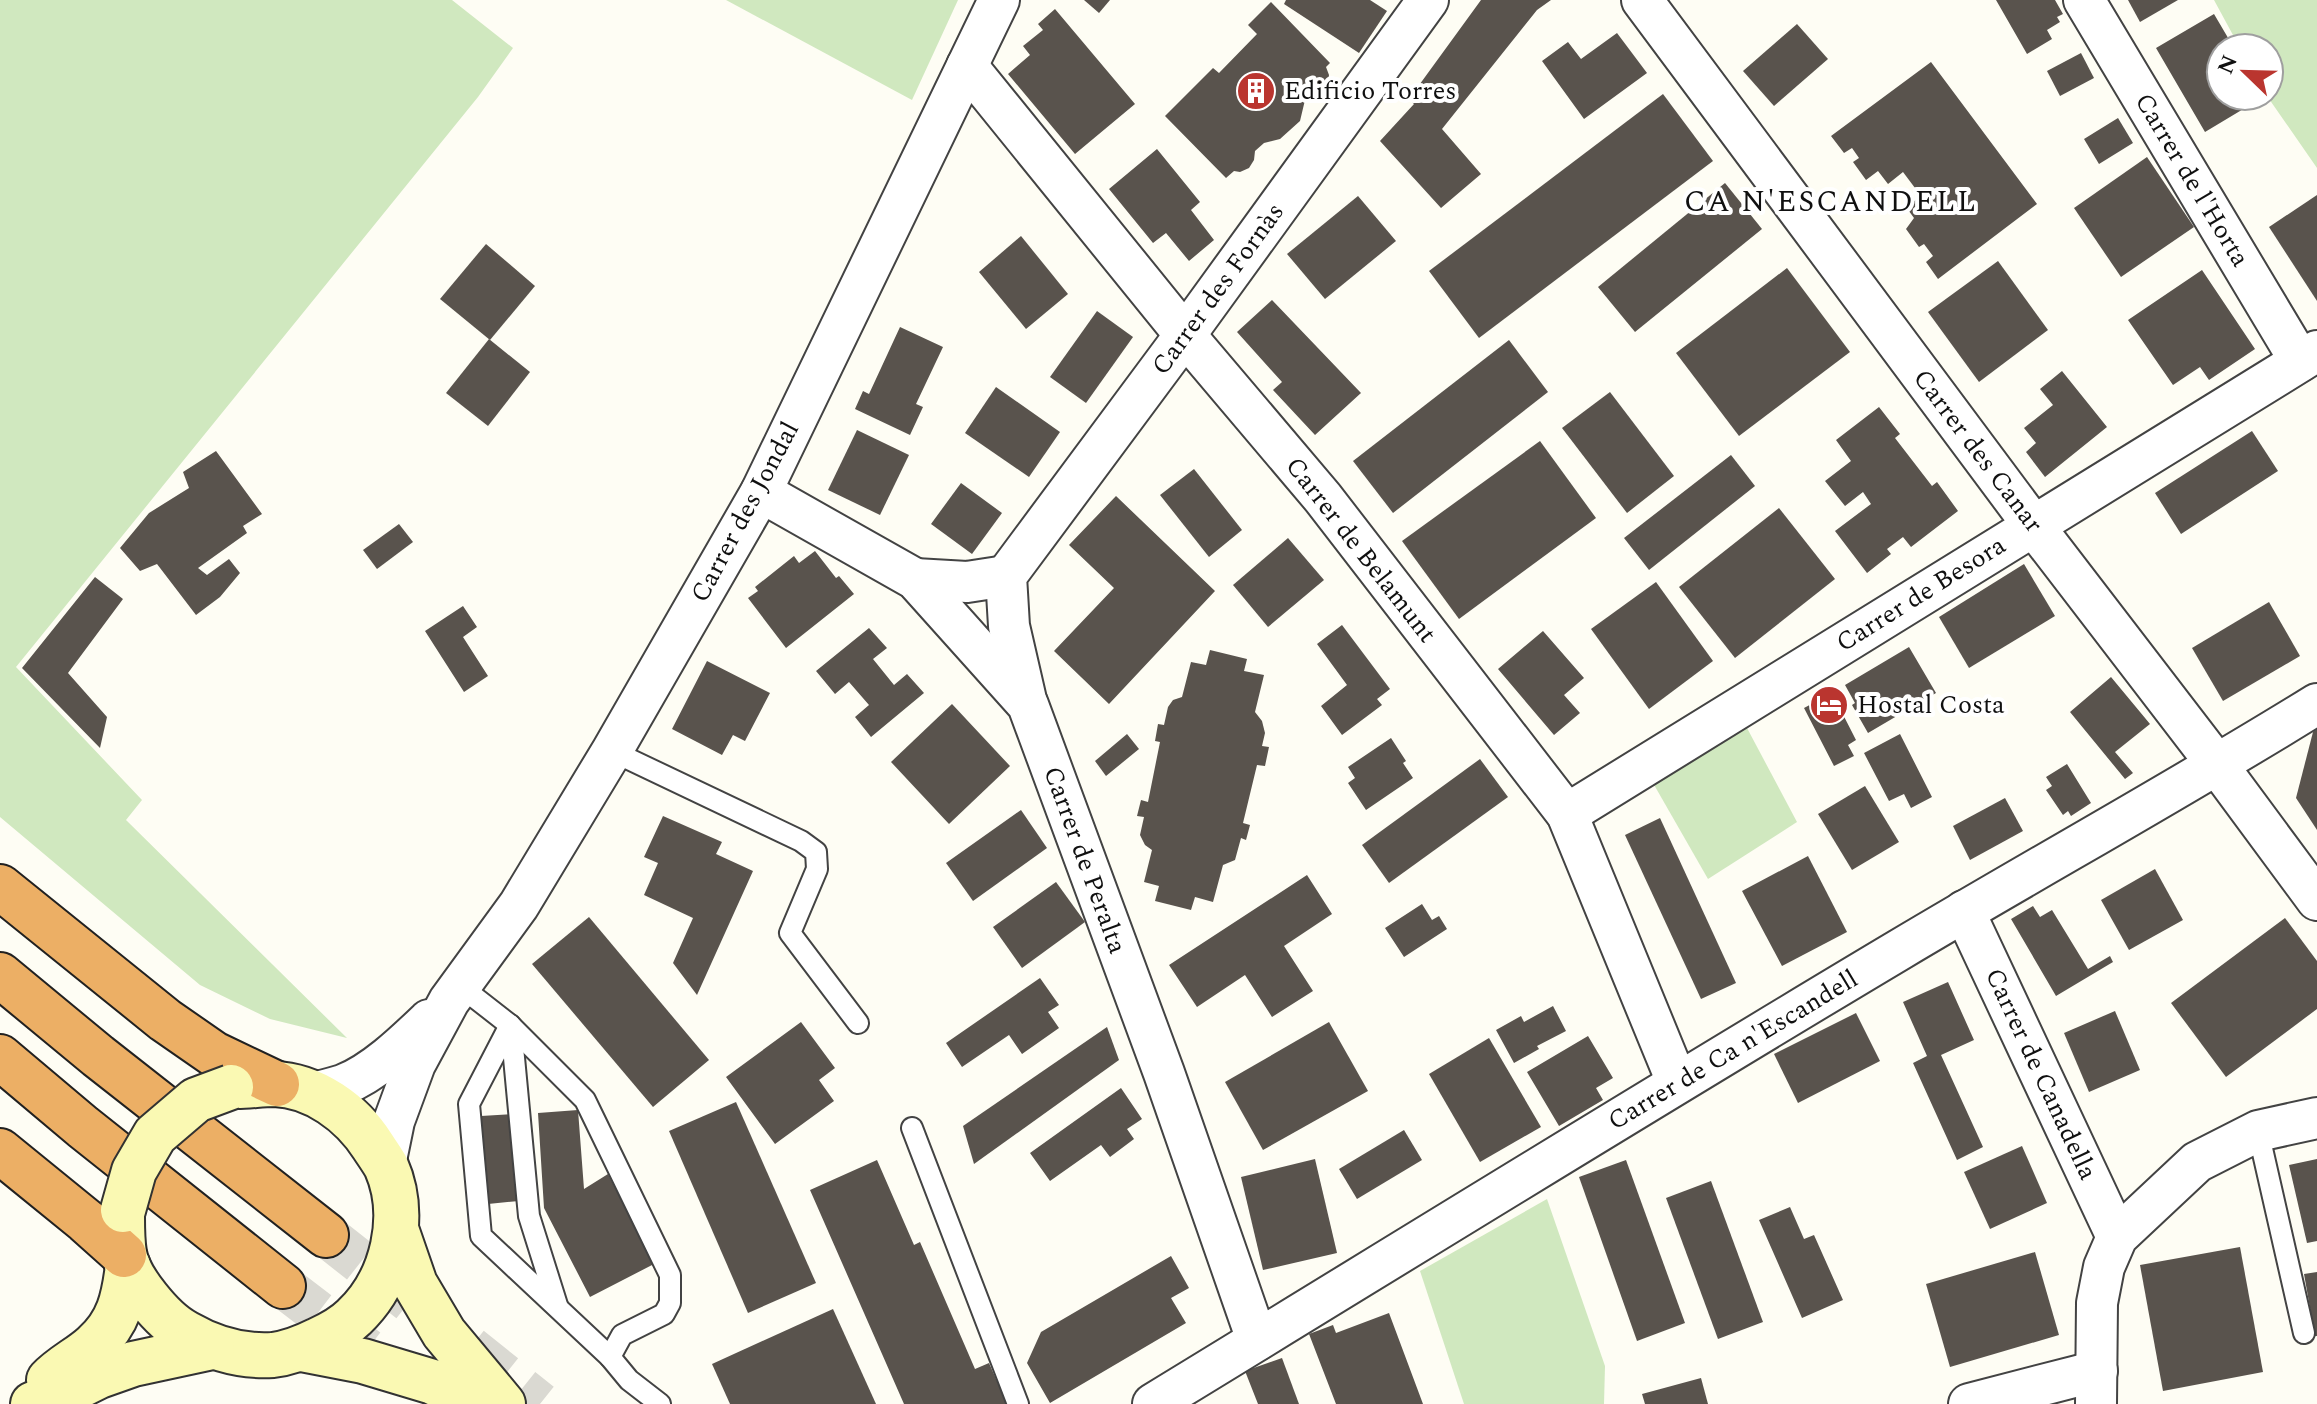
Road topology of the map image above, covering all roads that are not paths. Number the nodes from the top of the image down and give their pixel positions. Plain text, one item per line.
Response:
1 (999, 0) edge
2 (1428, 0) edge
3 (1642, 0) edge
4 (2084, 0) edge
5 (967, 66) junction
6 (1185, 335) junction
7 (2308, 356) edge
8 (761, 492) junction
9 (2033, 525) junction
10 (1006, 576) junction
11 (915, 579) junction
12 (2317, 704) edge
13 (1028, 705) junction
14 (612, 751) junction
15 (2218, 766) junction
16 (1567, 814) junction
17 (0, 887) edge
18 (2317, 900) edge
19 (1964, 911) junction
20 (0, 975) edge
21 (455, 993) junction
22 (858, 1023) dead end
23 (510, 1025) junction
24 (0, 1057) edge
25 (1677, 1082) junction
26 (295, 1089) junction
27 (2317, 1118) edge
28 (912, 1128) dead end
29 (2258, 1131) junction
30 (0, 1151) edge
31 (385, 1165) junction
32 (396, 1229) junction
33 (326, 1235) tunnel mouth
34 (2117, 1237) junction
35 (126, 1261) junction
36 (283, 1286) tunnel mouth
37 (559, 1309) junction
38 (2304, 1333) dead end
39 (1257, 1340) junction
40 (212, 1347) junction
41 (301, 1349) junction
42 (610, 1357) junction
43 (2096, 1388) edge
44 (26, 1404) edge
45 (33, 1404) edge
46 (477, 1404) edge
47 (503, 1404) edge
48 (660, 1404) edge
49 (1018, 1404) edge
50 (1153, 1404) edge
51 (1969, 1404) edge

1 - 5 street, Carrer des Jondal
2 - 6 street, Carrer des Fornàs
3 - 9 street, Carrer des Canar
4 - 7 street, Carrer de l'Horta
5 - 6 street, Carrer de Belamunt
5 - 8 street, Carrer des Jondal
6 - 10 street, Carrer des Fornàs
6 - 16 street, Carrer de Belamunt
7 - 9 street, Carrer de Besora
8 - 11 street, Carrer de Peralta
8 - 14 street, Carrer des Jondal
9 - 15 street, Carrer des Canar
9 - 16 street, Carrer de Besora
10 - 11 street
10 - 13 street
11 - 13 street, Carrer de Peralta
12 - 15 street, Carrer de Ca n'Escandell
13 - 39 street, Carrer de Peralta
14 - 21 street, Carrer des Jondal
14 - 22 lane
15 - 18 street, Carrer des Canar
15 - 19 street, Carrer de Ca n'Escandell
16 - 25 street, Carrer de Belamunt
17 - 26 highway
19 - 25 street, Carrer de Ca n'Escandell
19 - 34 street, Carrer de Canadella
20 - 33 highway
21 - 23 lane
21 - 26 street, Carrer des Jondal
21 - 31 street, Carrer des Jondal
23 - 37 lane
23 - 37 lane
23 - 42 lane
24 - 36 highway
25 - 39 street, Carrer de Ca n'Escandell
26 - 31 street
26 - 35 street, bridge
27 - 29 street
28 - 49 lane
29 - 34 street
29 - 38 lane
30 - 35 highway
31 - 32 street
32 - 41 street
32 - 47 street
34 - 43 street
35 - 40 street
35 - 44 street
37 - 42 lane
39 - 50 street, Carrer de Ca n'Escandell
40 - 41 street
40 - 45 street
41 - 46 street
42 - 48 lane
43 - 51 street

